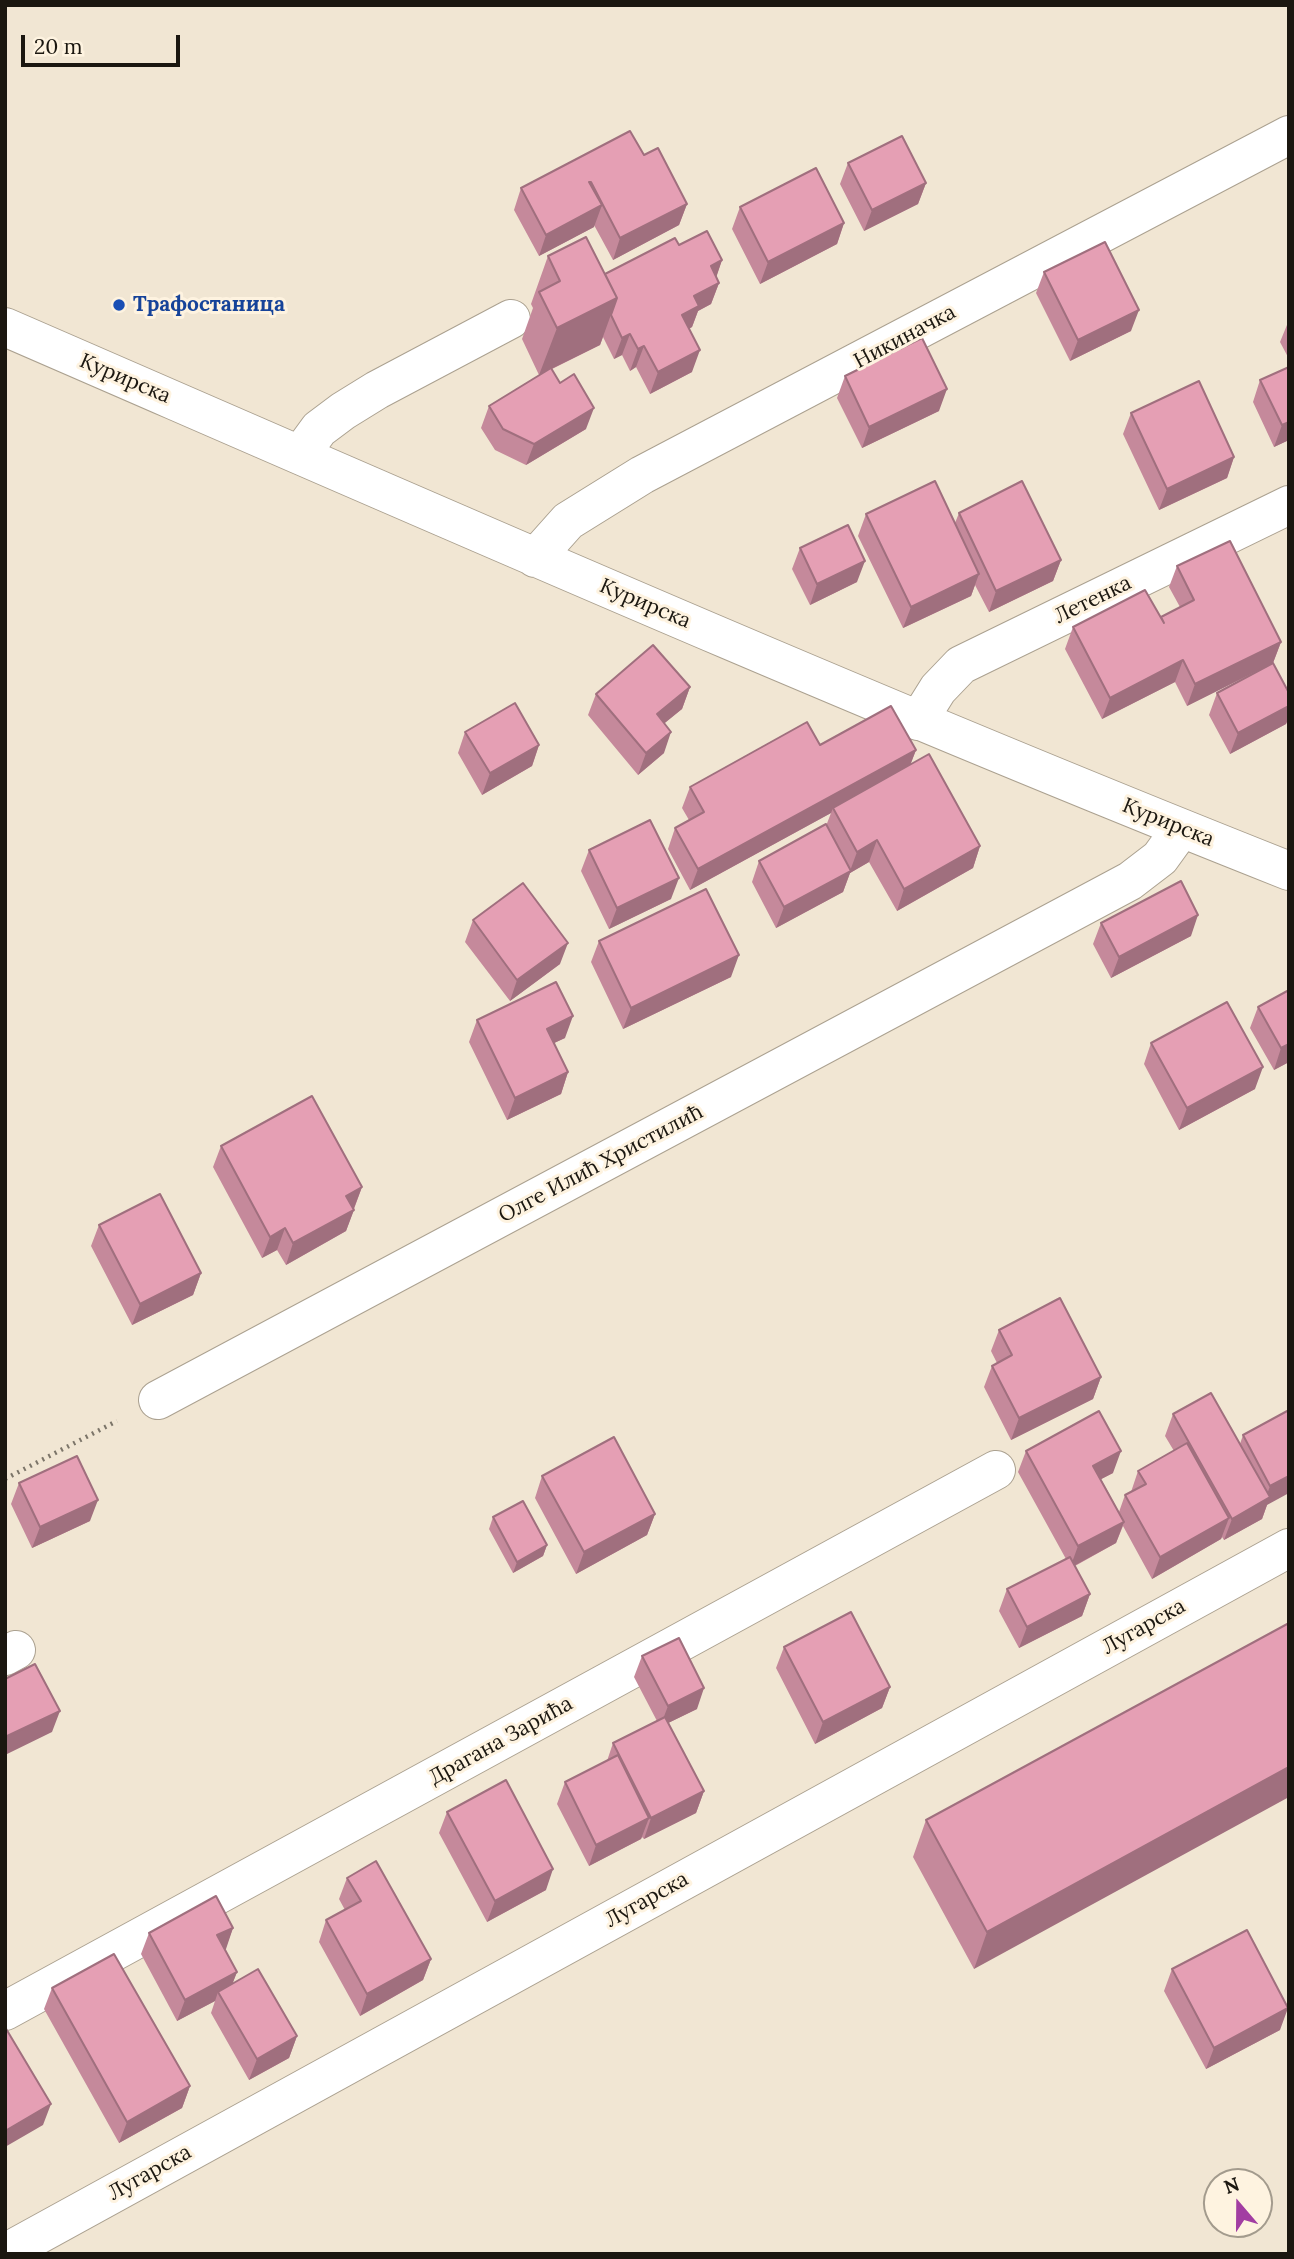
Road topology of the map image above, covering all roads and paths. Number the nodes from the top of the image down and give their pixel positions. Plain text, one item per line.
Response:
1 (1289, 135) edge
2 (511, 319) dead end
3 (5, 327) edge
4 (300, 455) junction
5 (1289, 505) edge
6 (535, 558) junction
7 (918, 721) junction
8 (1181, 829) junction
9 (1289, 872) edge
10 (158, 1400) joint
11 (996, 1470) dead end
12 (5, 1479) edge
13 (1289, 1548) edge
14 (5, 2011) edge
15 (5, 2253) edge

1 - 6 street, Никиначка
2 - 4 street
3 - 4 street, Курирска
4 - 6 street, Курирска
5 - 7 street, Летенка
6 - 7 street, Курирска
7 - 8 street, Курирска
8 - 9 street, Курирска
8 - 10 street, Олге Илић Христилић
10 - 12 path
11 - 14 street, Драгана Зарића
13 - 15 street, Лугарска

